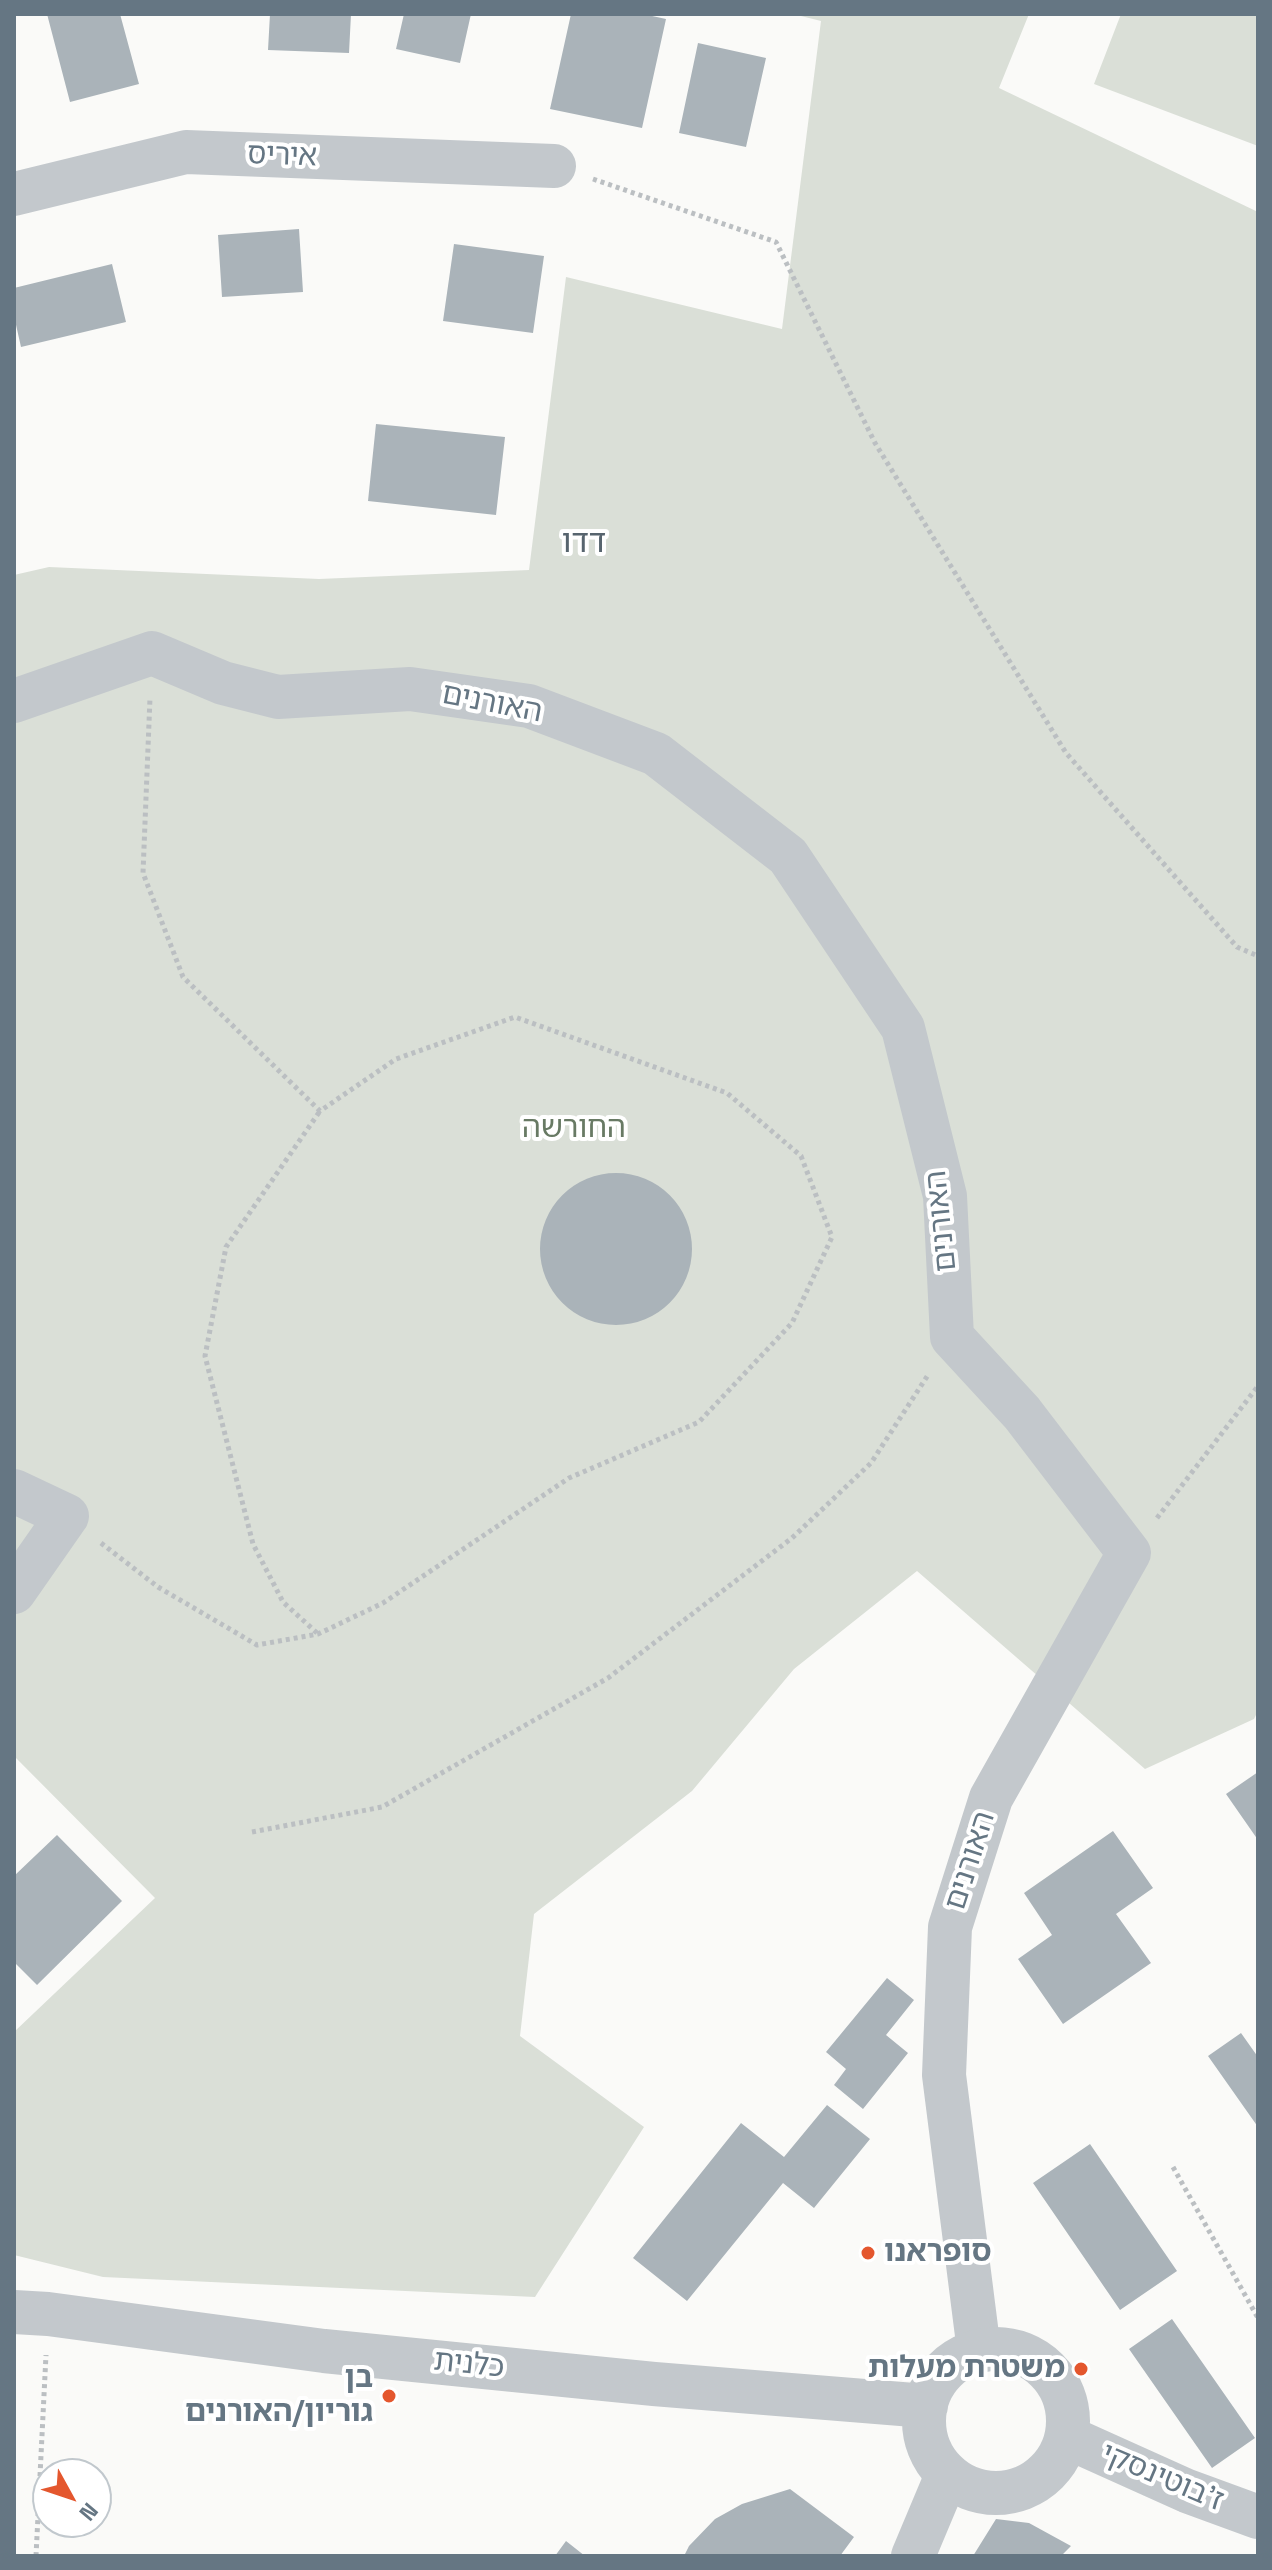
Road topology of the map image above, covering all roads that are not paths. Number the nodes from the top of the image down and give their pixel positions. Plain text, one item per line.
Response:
1 (554, 166) road end
2 (14, 194) edge
3 (14, 701) edge
4 (14, 1491) edge
5 (14, 1592) edge
6 (31, 2313) edge
7 (979, 2351) junction
8 (926, 2406) junction
9 (1067, 2437) junction
10 (947, 2475) junction
11 (1258, 2517) edge
12 (913, 2556) edge

1 - 2 street, איריס
3 - 7 street, האורנים
4 - 5 street
6 - 8 street, כלנית
7 - 8 street
7 - 9 street
8 - 10 street
9 - 10 street
9 - 11 street, ז'בוטינסקי
10 - 12 street

